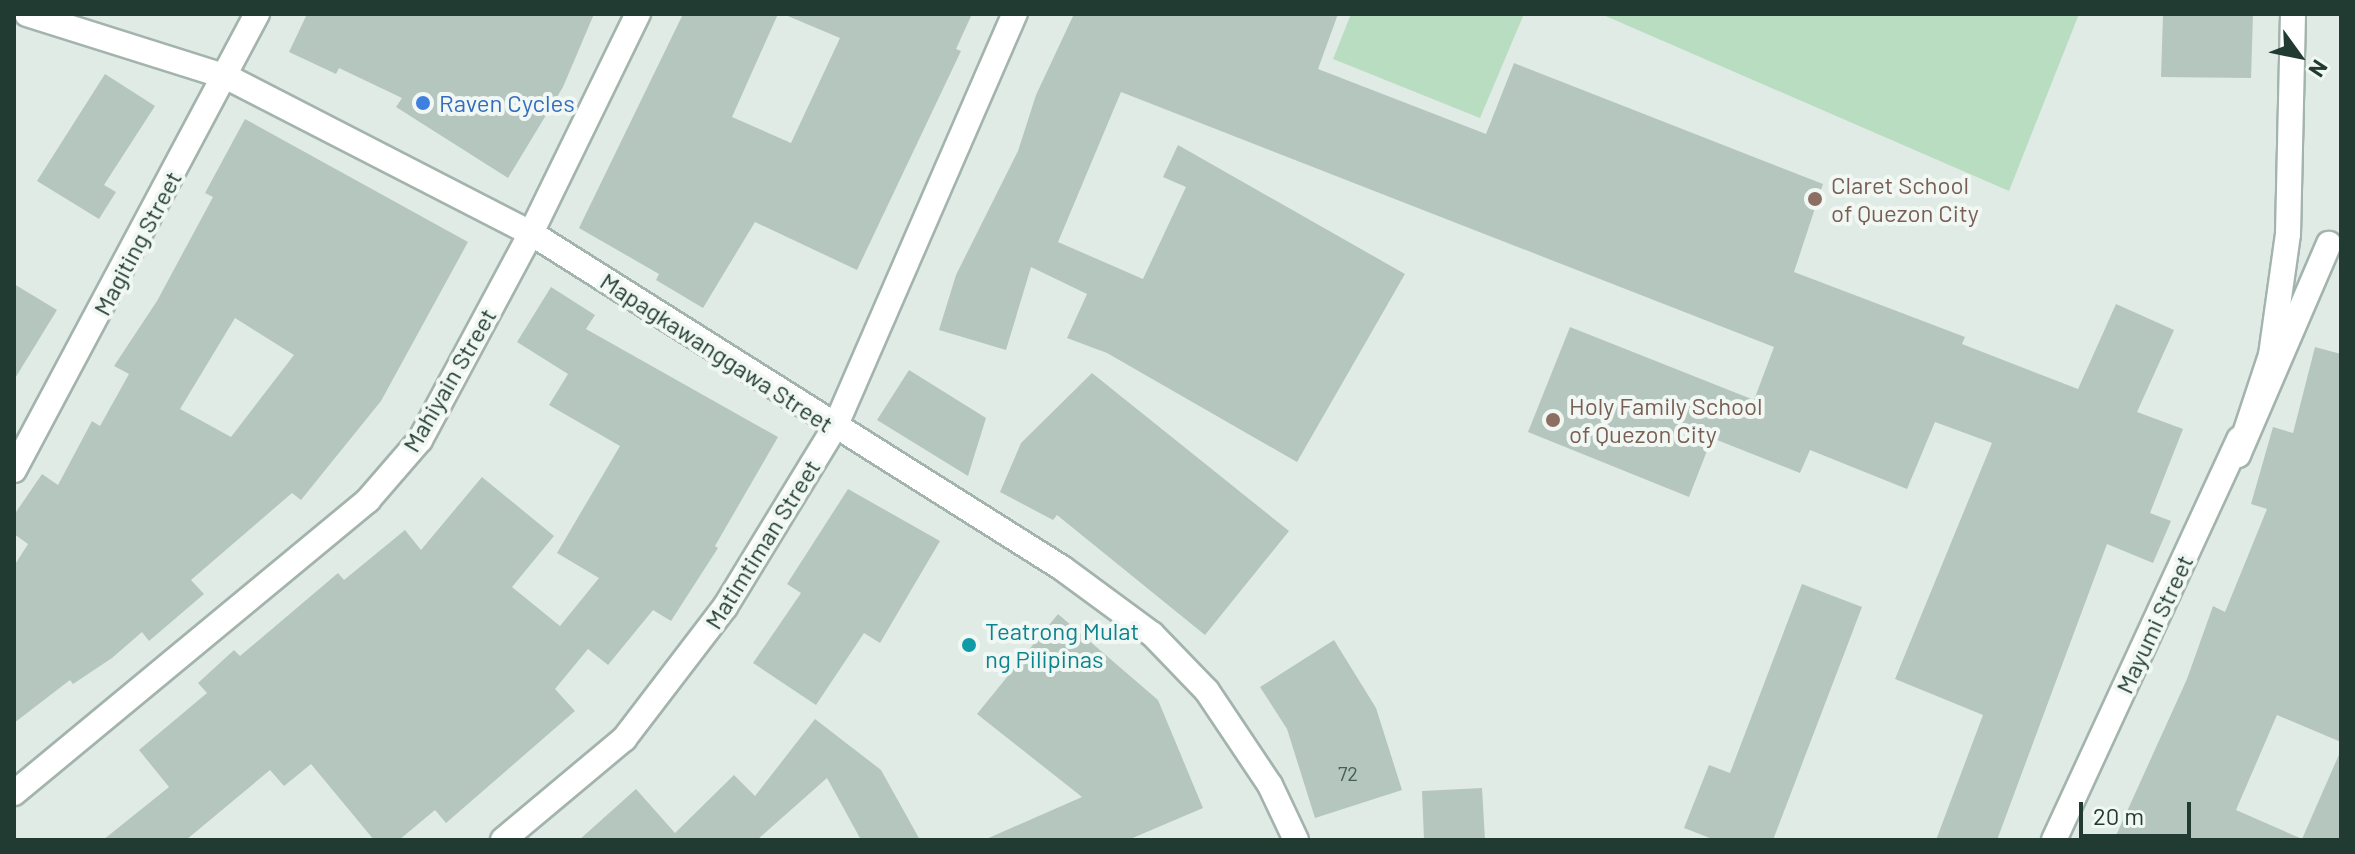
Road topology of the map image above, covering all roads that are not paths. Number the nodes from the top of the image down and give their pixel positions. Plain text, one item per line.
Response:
1 (27, 14) edge
2 (257, 14) edge
3 (638, 14) edge
4 (1015, 14) edge
5 (2293, 14) edge
6 (227, 77) junction
7 (531, 233) junction
8 (835, 427) junction
9 (14, 470) edge
10 (14, 793) edge
11 (503, 840) edge
12 (1296, 840) edge
13 (2054, 840) edge

1 - 6 street, Mapagkawanggawa Street
2 - 6 street, Magiting Street
3 - 7 street, Mahiyain Street
4 - 8 street, Matimtiman Street
5 - 13 street, Mayumi Street
6 - 7 street, Mapagkawanggawa Street
6 - 9 street, Magiting Street
7 - 8 street, Mapagkawanggawa Street
7 - 10 street, Mahiyain Street
8 - 11 street, Matimtiman Street
8 - 12 street, Mapagkawanggawa Street

